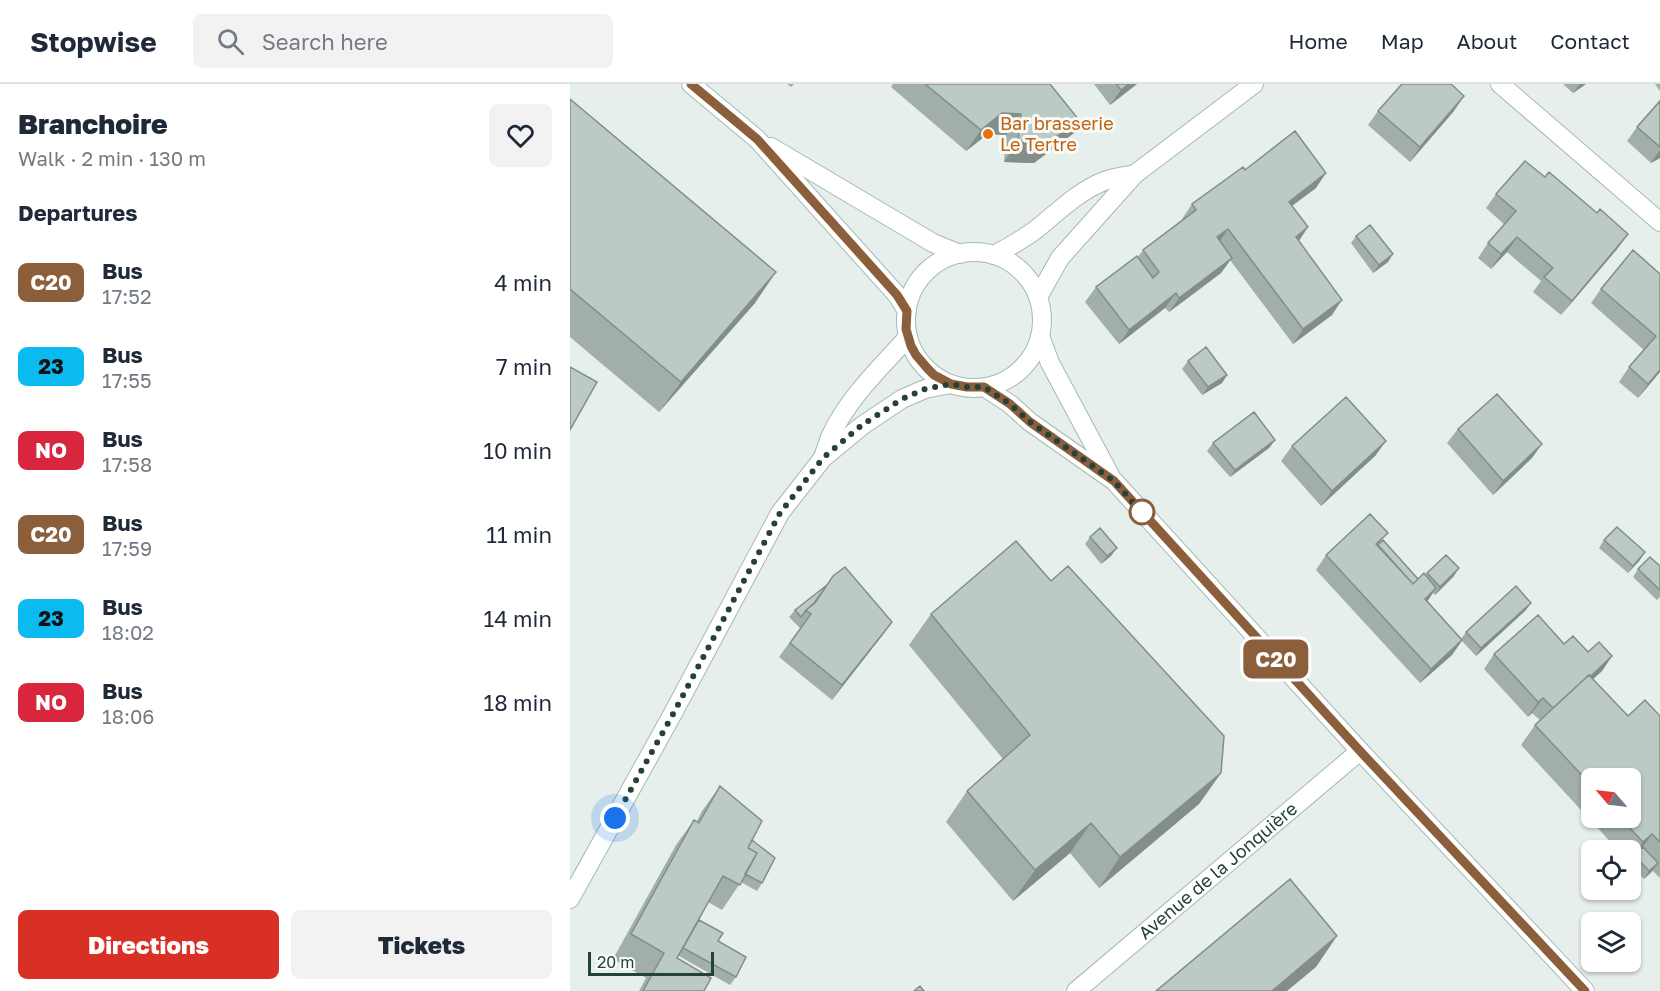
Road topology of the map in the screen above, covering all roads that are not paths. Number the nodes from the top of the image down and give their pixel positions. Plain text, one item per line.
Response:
1 (691, 84) edge
2 (1254, 84) edge
3 (1500, 84) edge
4 (757, 139) junction
5 (1134, 174) junction
6 (1660, 222) edge
7 (960, 254) junction
8 (994, 255) junction
9 (1038, 297) junction
10 (907, 311) junction
11 (1040, 336) junction
12 (908, 338) junction
13 (951, 384) junction
14 (984, 387) junction
15 (823, 458) junction
16 (1114, 481) junction
17 (1360, 751) junction
18 (570, 899) edge
19 (1076, 991) edge
20 (1585, 991) edge

1 - 4 main road
2 - 5 main road
3 - 6 main road
4 - 7 main road
4 - 10 main road
5 - 8 main road
5 - 9 main road
7 - 8 main road
7 - 10 main road
8 - 9 main road
9 - 11 main road
10 - 12 main road
11 - 14 main road
11 - 16 main road
12 - 13 main road
12 - 15 main road
13 - 14 main road
13 - 15 main road
14 - 16 main road
15 - 18 main road
16 - 17 main road
17 - 19 main road, Avenue de la Jonquière
17 - 20 main road

